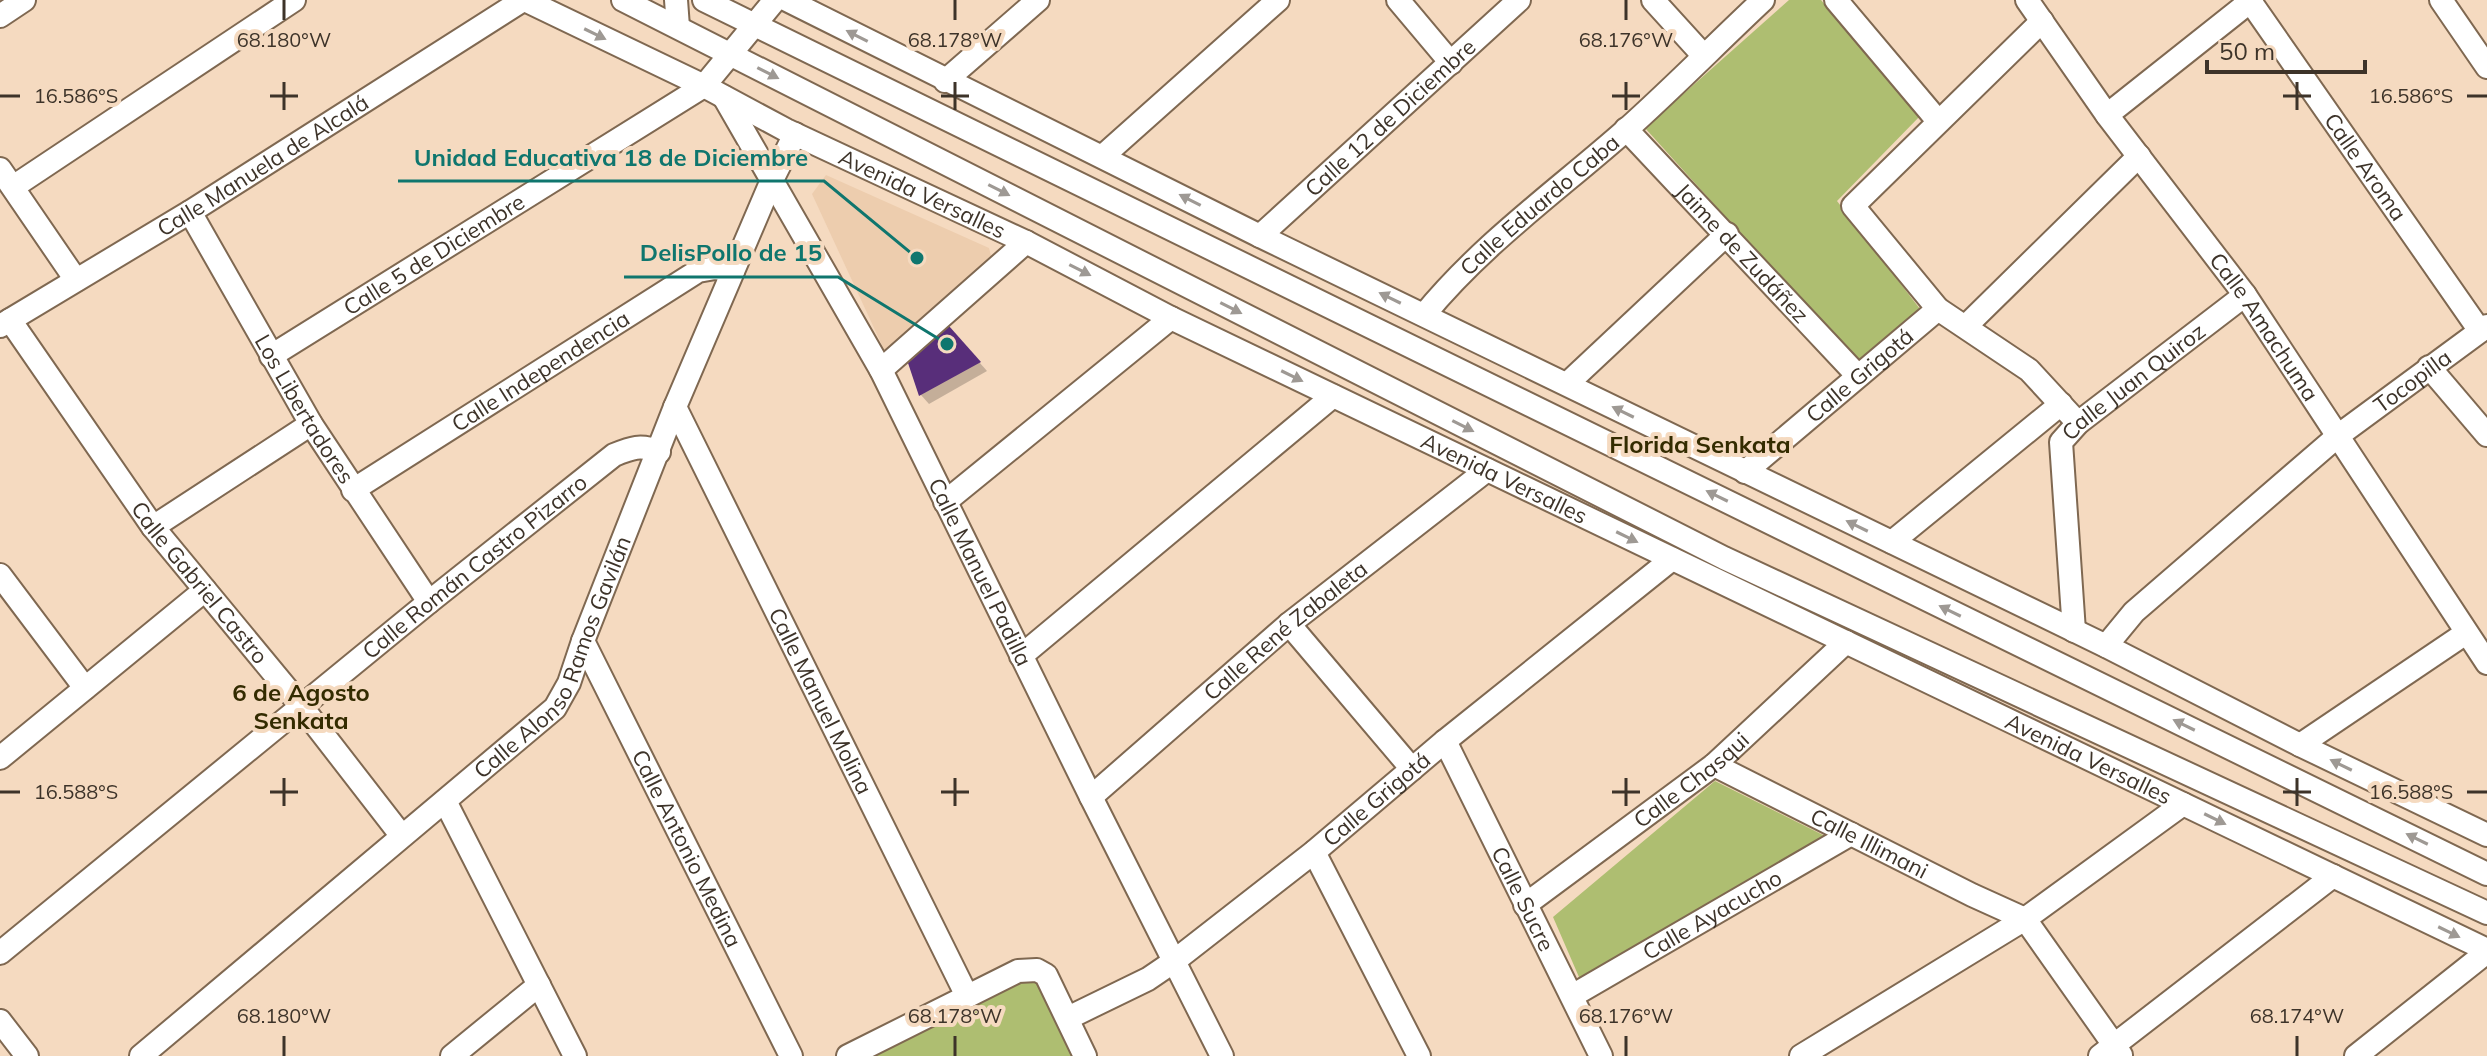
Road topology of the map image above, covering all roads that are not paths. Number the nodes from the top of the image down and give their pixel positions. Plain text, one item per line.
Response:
1 (24, 0) edge
2 (294, 0) edge
3 (524, 0) edge
4 (623, 0) edge
5 (676, 0) edge
6 (704, 0) edge
7 (775, 0) edge
8 (787, 0) edge
9 (1038, 0) edge
10 (1278, 0) edge
11 (1398, 0) edge
12 (1519, 0) edge
13 (1653, 0) edge
14 (1763, 0) edge
15 (1836, 0) edge
16 (2027, 0) edge
17 (2441, 0) edge
18 (2251, 1) edge
19 (0, 16) edge
20 (2042, 21) junction
21 (755, 25) junction
22 (678, 27) junction
23 (731, 54) junction
24 (1703, 55) junction
25 (1451, 63) junction
26 (2487, 67) edge
27 (945, 81) junction
28 (714, 91) junction
29 (2107, 115) junction
30 (1938, 121) junction
31 (1626, 129) junction
32 (795, 134) junction
33 (1103, 156) junction
34 (2139, 156) junction
35 (0, 169) edge
36 (772, 180) junction
37 (13, 187) junction
38 (190, 212) junction
39 (1727, 234) junction
40 (1260, 236) junction
41 (1026, 242) junction
42 (733, 271) junction
43 (76, 280) junction
44 (2245, 295) junction
45 (1938, 309) junction
46 (1424, 315) junction
47 (1171, 318) junction
48 (5, 323) edge
49 (1966, 326) junction
50 (2483, 328) edge
51 (271, 356) junction
52 (2429, 367) junction
53 (881, 370) junction
54 (1858, 376) junction
55 (1567, 384) junction
56 (1333, 396) junction
57 (2061, 404) junction
58 (675, 407) junction
59 (2078, 423) junction
60 (311, 424) junction
61 (2339, 435) junction
62 (2487, 435) edge
63 (659, 452) junction
64 (1487, 470) junction
65 (1745, 472) junction
66 (353, 490) junction
67 (945, 502) junction
68 (153, 527) junction
69 (1892, 542) junction
70 (1672, 559) junction
71 (0, 575) edge
72 (205, 590) junction
73 (429, 602) junction
74 (1289, 624) junction
75 (2074, 631) junction
76 (2466, 633) junction
77 (583, 641) junction
78 (1846, 642) junction
79 (2106, 646) junction
80 (1021, 656) junction
81 (2487, 663) edge
82 (85, 688) junction
83 (301, 706) junction
84 (1445, 741) junction
85 (2300, 745) junction
86 (0, 758) edge
87 (1714, 765) junction
88 (1412, 769) junction
89 (1091, 797) junction
90 (445, 801) junction
91 (2183, 804) junction
92 (1851, 834) junction
93 (401, 835) junction
94 (2487, 835) edge
95 (1314, 852) junction
96 (2487, 874) edge
97 (2333, 876) junction
98 (1525, 905) junction
99 (2487, 913) edge
100 (2025, 919) junction
101 (2487, 951) edge
102 (0, 953) edge
103 (1173, 962) junction
104 (539, 985) junction
105 (967, 996) junction
106 (1572, 996) junction
107 (1068, 1018) junction
108 (0, 1021) edge
109 (1831, 1049) edge
110 (2112, 1052) edge
111 (27, 1056) edge
112 (141, 1056) edge
113 (452, 1056) edge
114 (575, 1056) edge
115 (791, 1056) edge
116 (848, 1056) edge
117 (1085, 1056) edge
118 (1222, 1056) edge
119 (1419, 1056) edge
120 (1601, 1056) edge
121 (1801, 1056) edge
122 (2356, 1056) edge

1 - 19 street
2 - 37 street
3 -> 28 street, Avenida Versalles
3 - 38 street, Calle Manuela de Alcalá
4 - 22 street, Avenida Versalles
5 - 22 street
6 - 21 street
7 - 21 street, Calle 5 de Diciembre
27 -> 8 street
9 - 27 street
10 - 33 street
11 - 25 street
12 - 25 street, Calle 12 de Diciembre
13 - 24 street
14 - 24 street, Calle Eduardo Caba
15 - 30 street
16 - 20 street, Calle Amachuma
17 - 26 street
18 - 29 street
18 - 50 street, Calle Aroma
20 - 29 street, Calle Amachuma
20 - 30 street
21 - 23 street, Calle 5 de Diciembre
96 -> 21 street
22 - 23 street, Avenida Versalles
23 - 28 street, Calle 5 de Diciembre
23 -> 99 street, Avenida Versalles
24 - 31 street, Calle Eduardo Caba
25 - 40 street, Calle 12 de Diciembre
27 - 33 street
28 - 32 street, Avenida Versalles
28 - 36 street, Calle Manuel Padilla
28 - 51 street, Calle 5 de Diciembre
29 - 34 street, Calle Amachuma
30 - 45 street
31 - 39 street, Jaime de Zudáñez
31 - 46 street, Calle Eduardo Caba
32 - 36 street, Calle Alonso Ramos Gavilán
32 - 41 street, Avenida Versalles
40 -> 33 street
34 - 44 street, Calle Amachuma
34 - 49 street
35 - 37 street
36 - 42 street, Calle Alonso Ramos Gavilán
36 - 53 street, Calle Manuel Padilla
37 - 43 street
38 - 43 street, Calle Manuela de Alcalá
38 - 51 street, Los Libertadores
39 - 54 street, Jaime de Zudáñez
39 - 55 street
46 -> 40 street
41 -> 47 street, Avenida Versalles
41 - 53 street
42 - 58 street, Calle Alonso Ramos Gavilán
42 - 66 street, Calle Independencia
43 - 48 street, Calle Manuela de Alcalá
44 - 59 street, Calle Juan Quiroz
44 - 61 street, Calle Amachuma
45 - 49 street
45 - 54 street, Calle Grigotá
46 - 55 street
47 -> 56 street, Avenida Versalles
47 - 67 street
48 - 68 street, Calle Gabriel Castro
49 - 57 street
50 - 52 street, Tocopilla
51 - 60 street, Los Libertadores
52 - 61 street, Tocopilla
52 - 62 street
53 - 67 street, Calle Manuel Padilla
54 - 65 street, Calle Grigotá
65 -> 55 street
56 - 64 street, Avenida Versalles
56 - 80 street
57 - 59 street
57 - 69 street
58 - 63 street, Calle Alonso Ramos Gavilán
58 - 105 street, Calle Manuel Molina
59 - 75 street, Calle Juan Quiroz
60 - 66 street, Los Libertadores
60 - 68 street
61 - 76 street, Calle Amachuma
61 - 79 street, Tocopilla
63 - 73 street, Calle Román Castro Pizarro
63 - 77 street, Calle Alonso Ramos Gavilán
64 -> 70 street, Avenida Versalles
64 - 74 street, Calle René Zabaleta
69 -> 65 street
66 - 73 street, Los Libertadores
67 - 80 street, Calle Manuel Padilla
68 - 72 street, Calle Gabriel Castro
69 - 75 street
70 - 78 street, Avenida Versalles
70 - 84 street, Calle Grigotá
71 - 82 street
72 - 82 street
72 - 83 street, Calle Gabriel Castro
73 - 83 street, Calle Román Castro Pizarro
74 - 88 street
74 - 89 street, Calle René Zabaleta
75 - 79 street
76 - 81 street, Calle Amachuma
76 - 85 street
77 - 90 street, Calle Alonso Ramos Gavilán
77 - 115 street, Calle Antonio Medina
78 - 87 street, Calle Chasqui
78 - 91 street, Avenida Versalles
79 - 85 street
80 - 89 street, Calle Manuel Padilla
82 - 86 street
83 - 93 street, Calle Gabriel Castro
83 - 102 street, Calle Román Castro Pizarro
84 - 88 street, Calle Grigotá
84 - 98 street, Calle Sucre
94 -> 85 street
87 - 92 street, Calle Illimani
87 - 98 street, Calle Chasqui
88 - 95 street, Calle Grigotá
89 - 103 street, Calle Manuel Padilla
90 - 93 street, Calle Alonso Ramos Gavilán
90 - 104 street
91 -> 97 street, Avenida Versalles
91 - 100 street
92 - 100 street, Calle Illimani
92 - 106 street, Calle Ayacucho
93 - 112 street, Calle Alonso Ramos Gavilán
95 - 103 street, Calle Grigotá
95 - 119 street
97 -> 101 street, Avenida Versalles
97 - 110 street
98 - 106 street, Calle Sucre
100 - 109 street
100 - 110 street
101 - 122 street
103 - 107 street, Calle Grigotá
103 - 118 street, Calle Manuel Padilla
104 - 113 street
104 - 114 street
105 - 107 street
105 - 116 street
106 - 120 street, Calle Sucre
107 - 117 street
108 - 111 street
109 - 121 street

